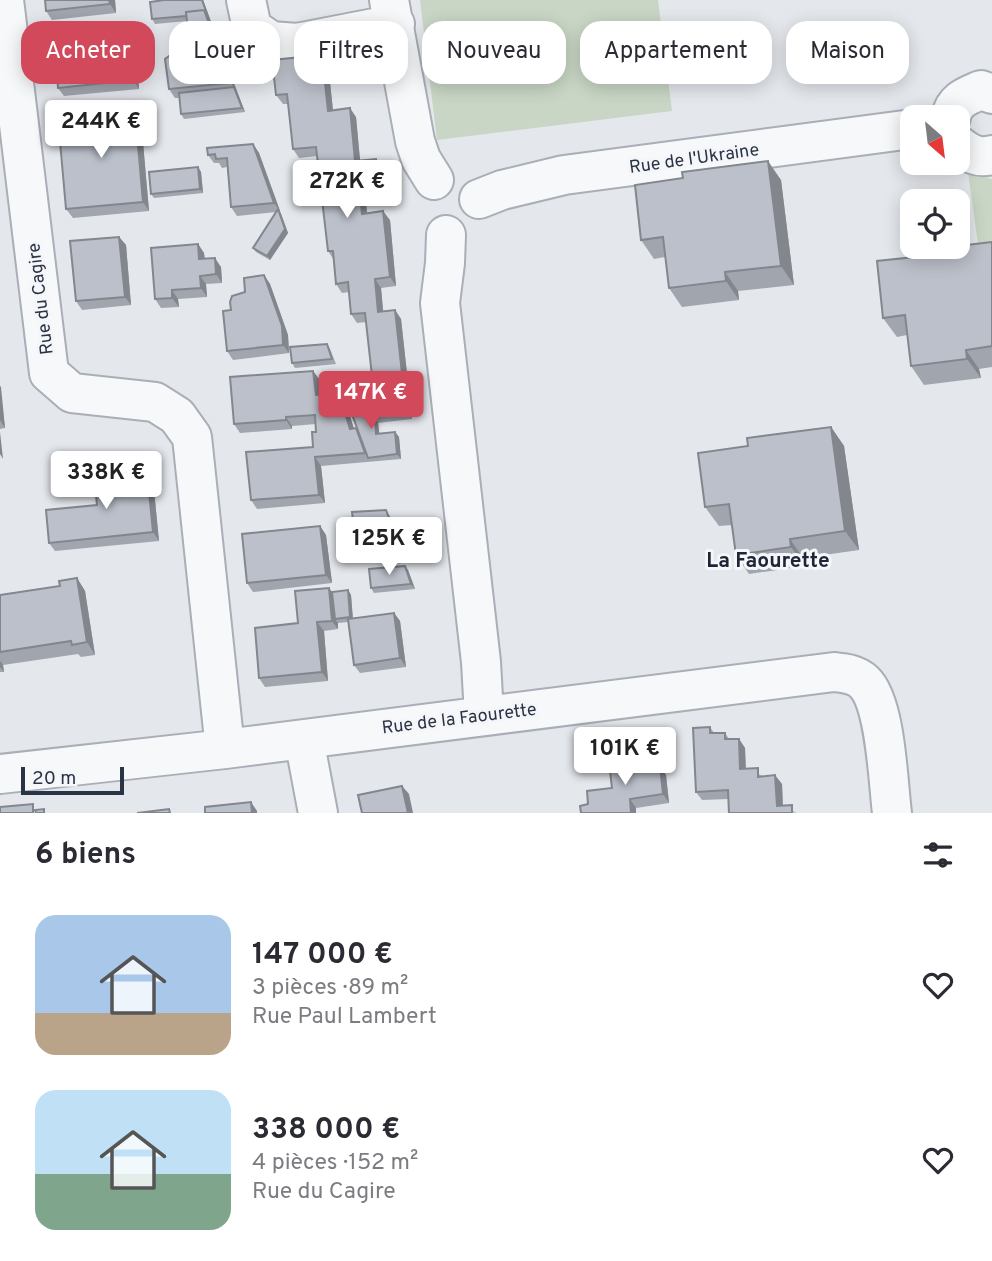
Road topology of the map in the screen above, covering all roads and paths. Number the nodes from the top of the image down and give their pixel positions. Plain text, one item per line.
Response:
1 (4, 0) edge
2 (246, 0) edge
3 (392, 12) edge
4 (992, 94) edge
5 (956, 105) edge
6 (900, 131) edge
7 (970, 154) edge
8 (992, 155) edge
9 (434, 180) junction
10 (479, 199) junction
11 (446, 235) junction
12 (485, 715) junction
13 (304, 739) junction
14 (225, 749) junction
15 (0, 774) edge
16 (318, 813) edge
17 (892, 813) edge

1 - 14 street, Rue du Cagire
2 - 3 street
3 - 9 street
4 - 5 street
6 - 10 street, Rue de l'Ukraine
7 - 8 street
9 - 10 street
9 - 11 street
10 - 11 street
11 - 12 street
12 - 13 street, Rue de la Faourette
12 - 17 street, Rue de la Faourette
13 - 14 street, Rue de la Faourette
13 - 16 street
14 - 15 street, Rue de la Faourette

